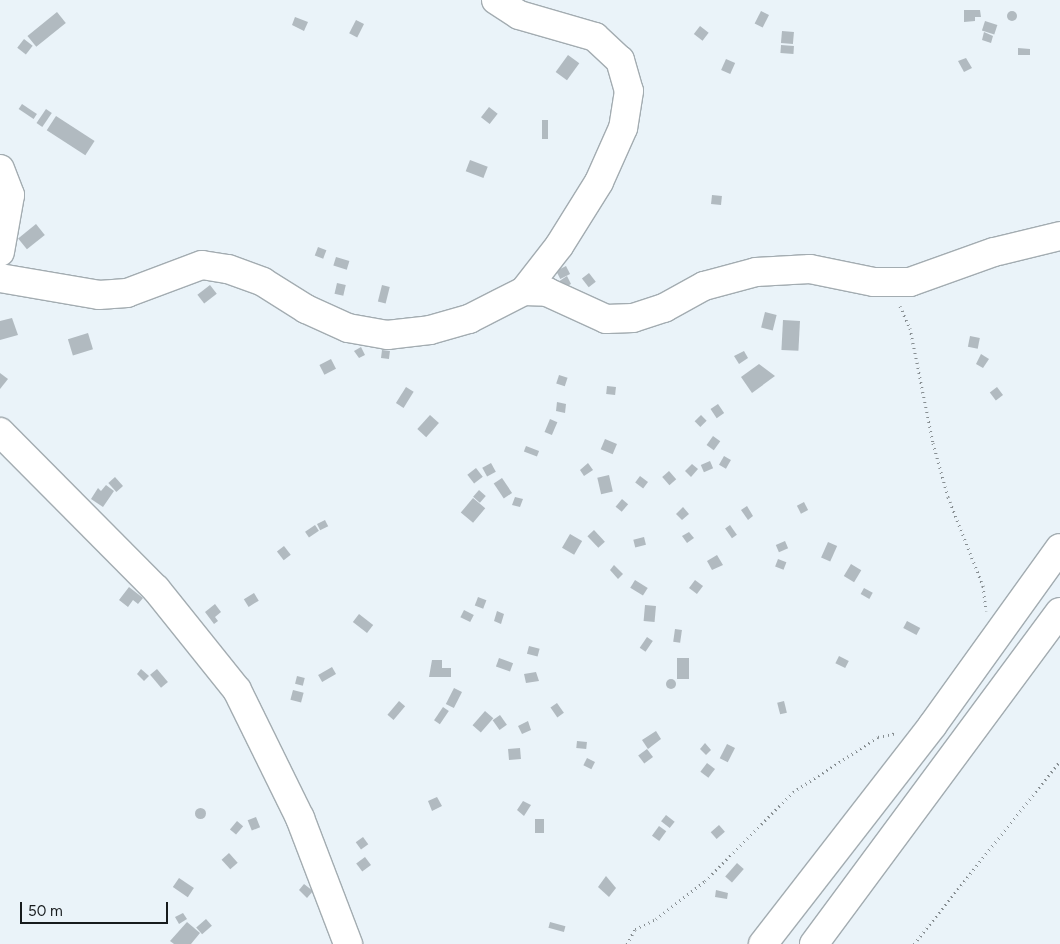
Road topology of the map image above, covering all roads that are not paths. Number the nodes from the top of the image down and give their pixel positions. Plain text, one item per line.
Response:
1 (496, 0) edge
2 (0, 169) edge
3 (1060, 236) edge
4 (0, 252) edge
5 (0, 278) edge
6 (524, 291) junction
7 (0, 432) edge
8 (1060, 548) edge
9 (1060, 612) edge
10 (348, 944) edge
11 (763, 944) edge
12 (814, 944) edge

1 - 6 street
2 - 4 street
3 - 6 street
5 - 6 street
7 - 10 street
8 - 11 street
9 - 12 street

